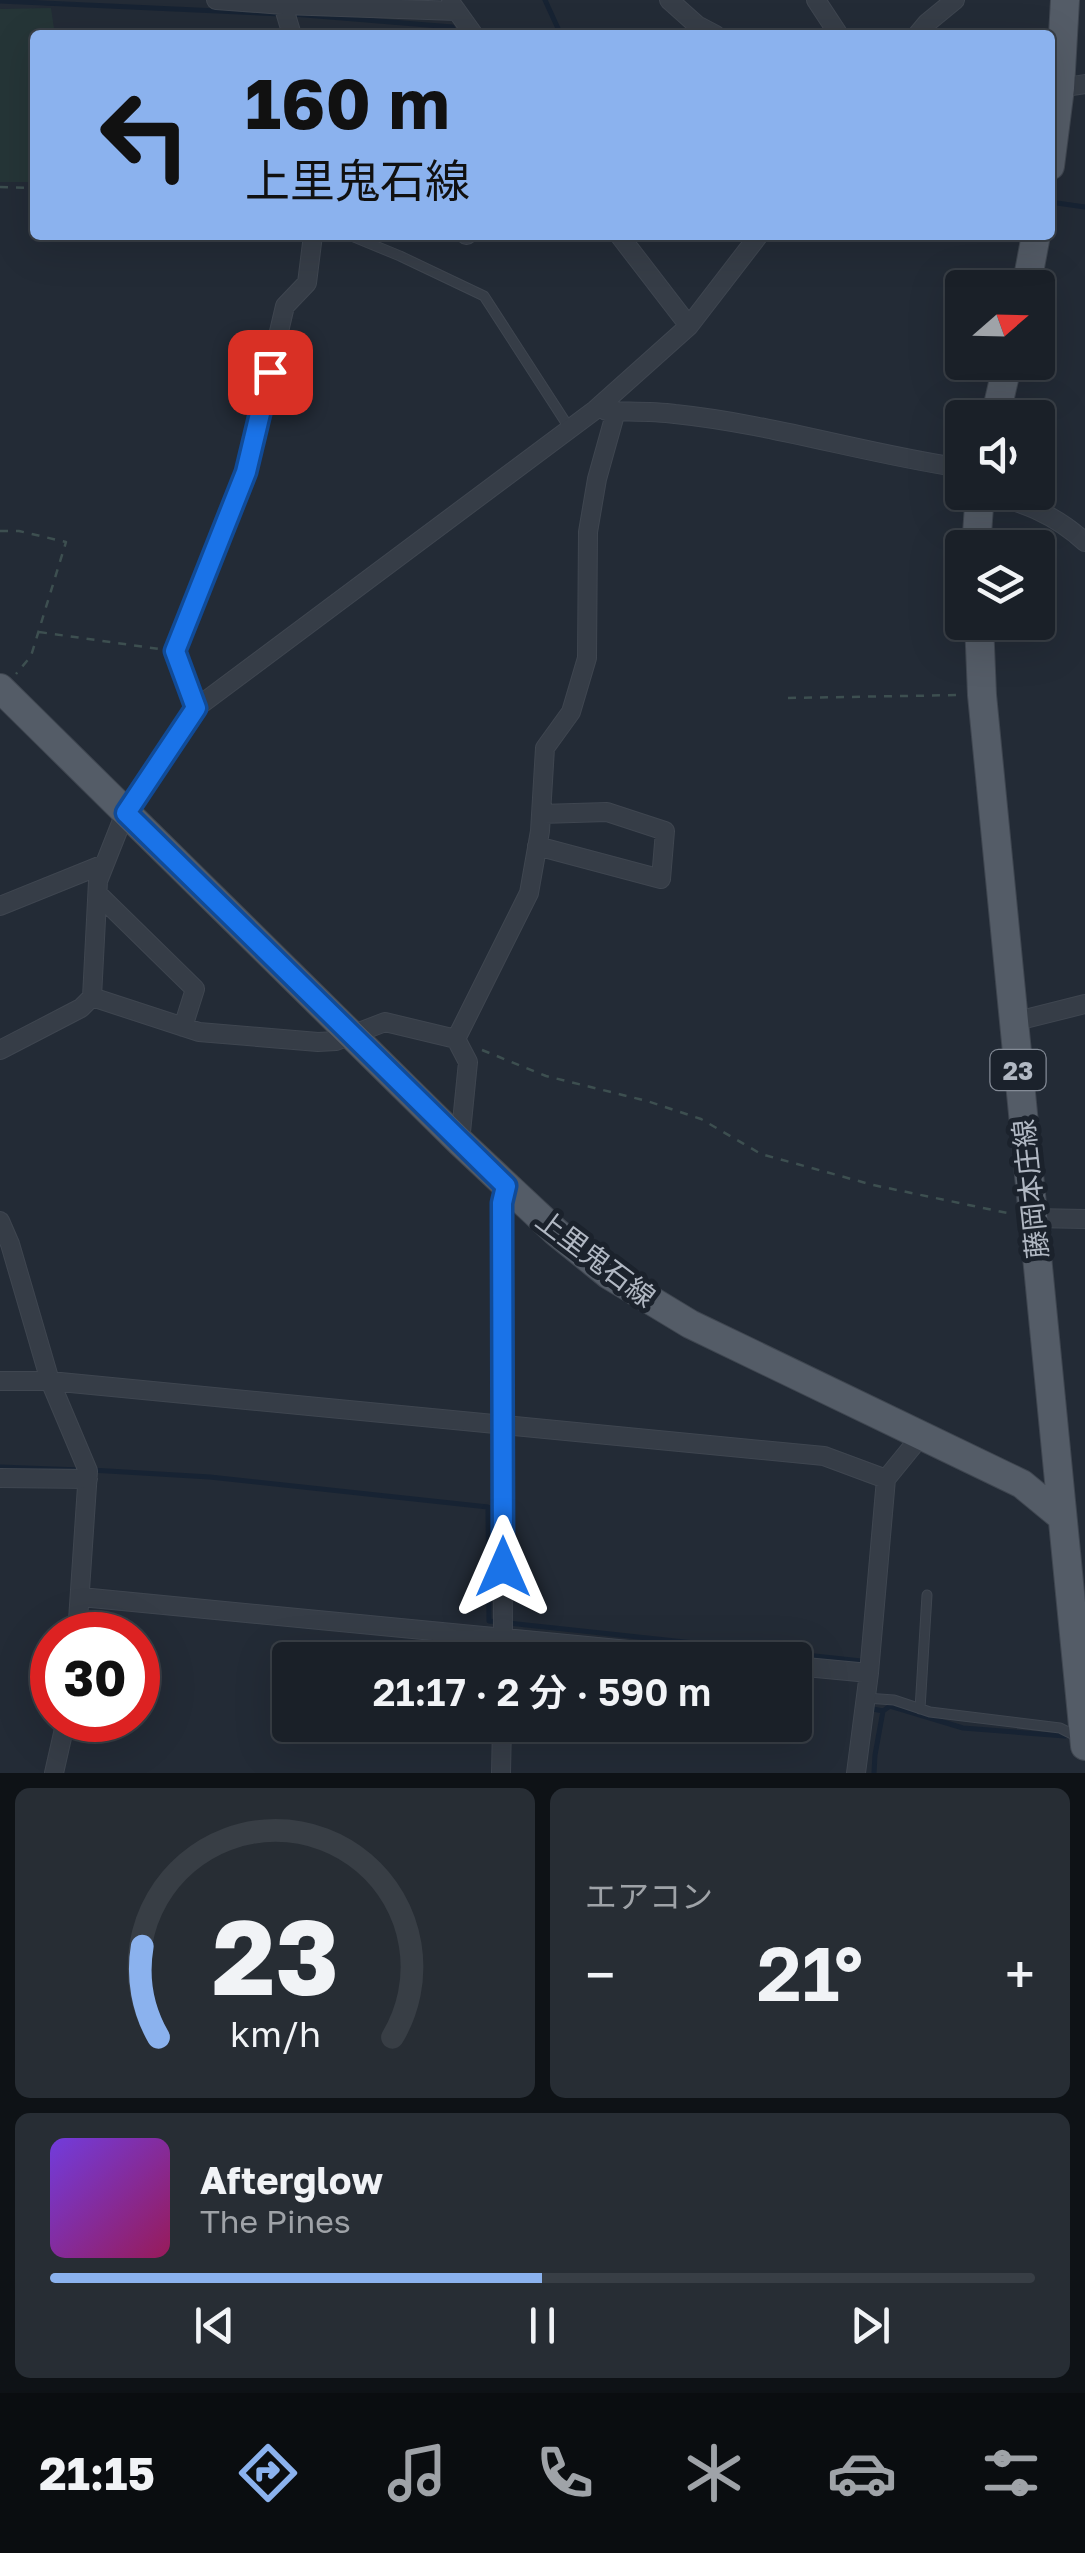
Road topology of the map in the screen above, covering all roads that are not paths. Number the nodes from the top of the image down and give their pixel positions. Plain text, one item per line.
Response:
1 (216, 0) edge
2 (669, 0) edge
3 (816, 0) edge
4 (956, 0) edge
5 (1065, 0) edge
6 (283, 5) junction
7 (453, 6) edge
8 (290, 30) edge
9 (470, 30) edge
10 (707, 30) edge
11 (836, 30) edge
12 (921, 30) edge
13 (1073, 86) edge
14 (1055, 149) edge
15 (312, 240) edge
16 (361, 240) edge
17 (623, 240) edge
18 (755, 240) edge
19 (1035, 240) edge
20 (1029, 270) edge
21 (690, 326) junction
22 (595, 410) junction
23 (616, 411) junction
24 (570, 429) junction
25 (945, 466) edge
26 (1039, 510) edge
27 (1085, 542) edge
28 (979, 640) edge
29 (1, 689) edge
30 (196, 708) junction
31 (126, 813) junction
32 (541, 814) junction
33 (538, 846) junction
34 (104, 864) junction
35 (98, 894) junction
36 (0, 906) edge
37 (92, 997) junction
38 (1085, 1004) edge
39 (1013, 1022) junction
40 (184, 1027) junction
41 (353, 1034) junction
42 (456, 1039) junction
43 (0, 1050) edge
44 (460, 1142) junction
45 (506, 1186) junction
46 (1032, 1218) junction
47 (1085, 1219) edge
48 (0, 1221) edge
49 (0, 1381) edge
50 (50, 1382) junction
51 (502, 1425) junction
52 (921, 1436) junction
53 (0, 1478) edge
54 (88, 1479) junction
55 (886, 1480) junction
56 (1062, 1516) junction
57 (926, 1594) dead end
58 (81, 1597) junction
59 (80, 1612) edge
60 (503, 1638) junction
61 (503, 1642) edge
62 (545, 1642) edge
63 (812, 1668) edge
64 (869, 1674) junction
65 (866, 1698) junction
66 (920, 1709) junction
67 (1084, 1733) edge
68 (61, 1742) edge
69 (502, 1742) edge
70 (1085, 1746) edge
71 (54, 1773) edge
72 (501, 1773) edge
73 (856, 1773) edge

1 - 6 street
2 - 10 street
3 - 11 street
4 - 12 street
5 - 13 main road
6 - 7 street
6 - 8 street
7 - 9 street
13 - 14 main road
15 - 30 street
16 - 24 lane
17 - 21 street
18 - 21 street
19 - 20 main road
21 - 22 street
22 - 23 street
22 - 24 street
23 - 25 street
23 - 32 street
24 - 30 street
26 - 27 street
28 - 39 main road, 藤岡本庄線 / 23
29 - 31 main road, 上里鬼石線
30 - 31 street
31 - 34 street
31 - 41 main road, 上里鬼石線
32 - 33 street
32 - 33 street
33 - 42 street
34 - 35 street
34 - 36 street
35 - 37 street
35 - 40 street
37 - 40 street
37 - 43 street
38 - 39 street
39 - 46 main road, 藤岡本庄線 / 23
40 - 41 street
41 - 42 street
41 - 44 main road, 上里鬼石線
42 - 44 street
44 - 45 main road, 上里鬼石線
45 - 51 street
45 - 52 main road, 上里鬼石線
46 - 47 street
46 - 56 main road, 藤岡本庄線 / 23
48 - 50 street
49 - 50 street
50 - 51 street
50 - 54 street
51 - 55 street
51 - 60 street
52 - 55 street
52 - 56 main road, 上里鬼石線
53 - 54 street
54 - 58 street
55 - 64 street
56 - 67 main road
57 - 66 lane
58 - 59 street
58 - 60 street
60 - 61 street
60 - 62 street
63 - 64 street
64 - 65 street
65 - 66 lane
65 - 73 street
66 - 67 lane
67 - 70 main road
68 - 71 street
69 - 72 street

